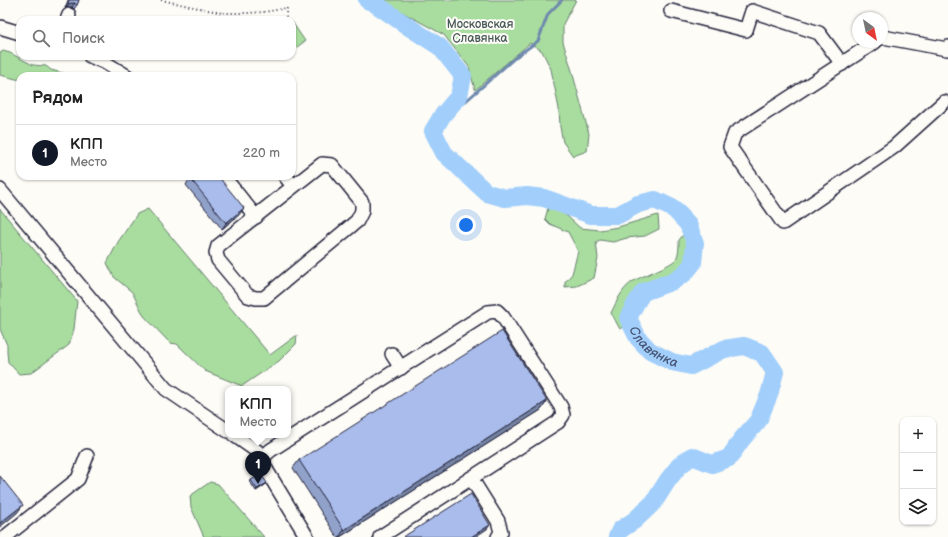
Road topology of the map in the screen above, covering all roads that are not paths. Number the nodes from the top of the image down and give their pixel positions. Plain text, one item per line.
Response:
1 (671, 11) dead end
2 (0, 27) edge
3 (16, 33) edge
4 (888, 38) edge
5 (866, 48) edge
6 (948, 49) edge
7 (99, 60) edge
8 (842, 64) junction
9 (120, 72) edge
10 (944, 102) dead end
11 (226, 180) edge
12 (288, 180) edge
13 (293, 186) junction
14 (0, 190) edge
15 (256, 217) junction
16 (392, 354) dead end
17 (401, 368) junction
18 (225, 429) edge
19 (291, 437) edge
20 (238, 438) edge
21 (290, 438) edge
22 (87, 456) dead end
23 (264, 456) junction
24 (471, 478) junction
25 (5, 537) edge
26 (308, 537) edge
27 (380, 537) edge
28 (498, 537) edge

1 - 8 lane
2 - 3 lane
4 - 6 lane
5 - 8 lane
7 - 9 lane
8 - 10 lane
11 - 15 lane
12 - 13 lane
13 - 15 lane
13 - 15 lane
14 - 18 lane
16 - 17 lane
17 - 19 lane
17 - 24 lane
20 - 23 lane
21 - 23 lane
22 - 25 lane
23 - 26 lane
24 - 27 lane
24 - 28 lane

